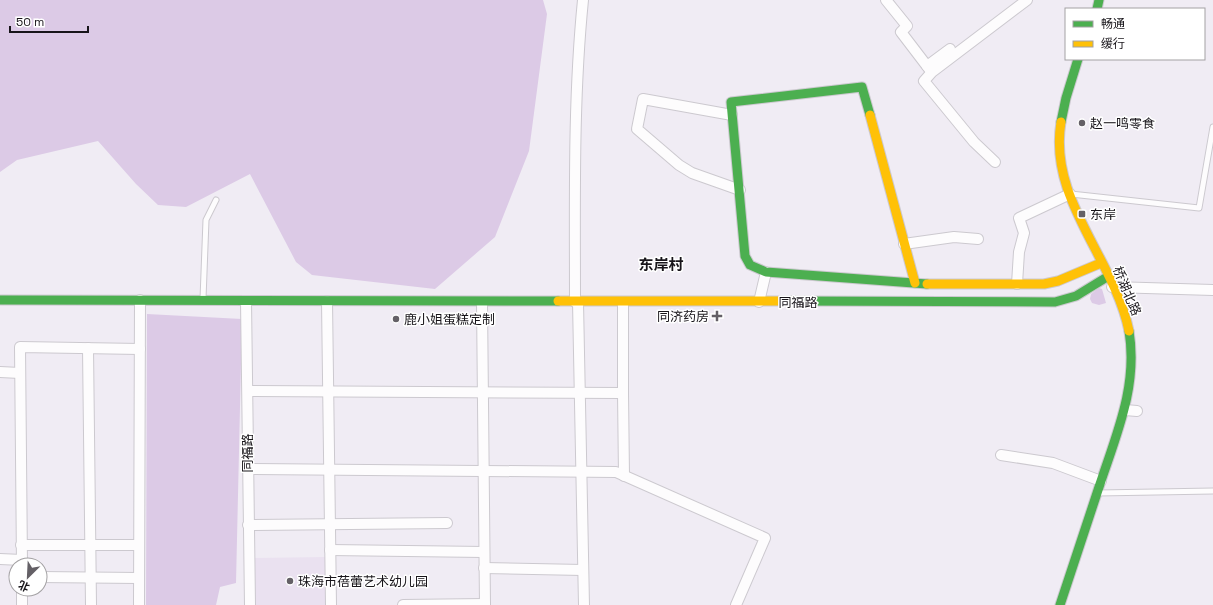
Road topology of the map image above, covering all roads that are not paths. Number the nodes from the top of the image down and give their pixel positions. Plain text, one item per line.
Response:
1 (583, 0) edge
2 (886, 0) edge
3 (1026, 0) edge
4 (1078, 60) edge
5 (929, 69) junction
6 (732, 115) junction
7 (1213, 127) edge
8 (995, 162) dead end
9 (740, 190) junction
10 (1070, 194) junction
11 (216, 200) dead end
12 (978, 239) dead end
13 (904, 244) junction
14 (1101, 263) junction
15 (766, 272) junction
16 (1107, 277) junction
17 (914, 283) junction
18 (1018, 284) junction
19 (1112, 287) junction
20 (1213, 290) edge
21 (0, 300) edge
22 (140, 300) junction
23 (203, 300) junction
24 (246, 301) junction
25 (327, 301) junction
26 (482, 302) junction
27 (576, 302) junction
28 (623, 302) junction
29 (760, 302) junction
30 (88, 348) junction
31 (140, 349) junction
32 (0, 372) edge
33 (20, 373) junction
34 (248, 391) junction
35 (328, 391) junction
36 (483, 392) junction
37 (580, 392) junction
38 (623, 393) junction
39 (1125, 410) junction
40 (1137, 411) dead end
41 (1001, 455) dead end
42 (247, 469) junction
43 (329, 470) junction
44 (484, 471) junction
45 (582, 472) junction
46 (624, 476) junction
47 (1101, 481) junction
48 (1213, 491) edge
49 (1097, 494) junction
50 (447, 522) dead end
51 (330, 524) junction
52 (248, 525) junction
53 (21, 545) junction
54 (90, 545) junction
55 (139, 545) junction
56 (330, 550) junction
57 (484, 552) junction
58 (22, 557) edge
59 (484, 568) junction
60 (583, 570) junction
61 (48, 577) edge
62 (90, 578) junction
63 (138, 578) junction
64 (485, 604) edge
65 (91, 605) edge
66 (139, 605) edge
67 (250, 605) edge
68 (331, 605) edge
69 (403, 605) edge
70 (584, 605) edge
71 (736, 605) edge
72 (1060, 605) edge

1 - 27 street
2 - 5 street
3 - 5 street
4 - 10 street, 桥湖北路
5 - 8 street
6 - 9 street
6 - 9 street
6 - 13 street
7 - 10 lane
9 - 15 street
10 - 14 street, 桥湖北路
10 - 18 street
11 - 23 lane
12 - 13 street
13 - 17 street
14 - 16 street, 桥湖北路
14 - 18 street
15 - 17 street
15 - 29 street
16 - 19 street, 桥湖北路
16 - 29 street, 同福路
17 - 18 street
19 - 20 street
19 - 39 street, 桥湖北路
21 - 22 street, 同福路
22 - 23 street, 同福路
22 - 31 street
23 - 24 street, 同福路
24 - 25 street, 同福路
24 - 34 street, 同福路
25 - 26 street, 同福路
25 - 35 street
26 - 27 street, 同福路
26 - 36 street
27 - 28 street, 同福路
27 - 37 street
28 - 29 street, 同福路
28 - 38 street
30 - 31 street
30 - 33 street
30 - 54 street
31 - 55 street
32 - 33 street
33 - 53 street
34 - 35 street
34 - 42 street, 同福路
35 - 36 street
35 - 43 street
36 - 37 street
36 - 44 street
37 - 38 street
37 - 45 street
38 - 46 street
39 - 40 street
39 - 47 street, 桥湖北路
41 - 47 street
42 - 43 street
42 - 52 street, 同福路
43 - 44 street
43 - 51 street
44 - 45 street
44 - 57 street
45 - 46 street
45 - 60 street
46 - 71 street
47 - 49 street, 桥湖北路
48 - 49 lane
49 - 72 street, 桥湖北路
50 - 51 street
51 - 52 street
51 - 56 street
52 - 67 street, 同福路
53 - 54 street
53 - 58 street
54 - 55 street
54 - 62 street
55 - 63 street
56 - 57 street
56 - 68 street
57 - 59 street
59 - 60 street
59 - 64 street
60 - 70 street
61 - 62 street
62 - 63 street
62 - 65 street
63 - 66 street
64 - 69 street

